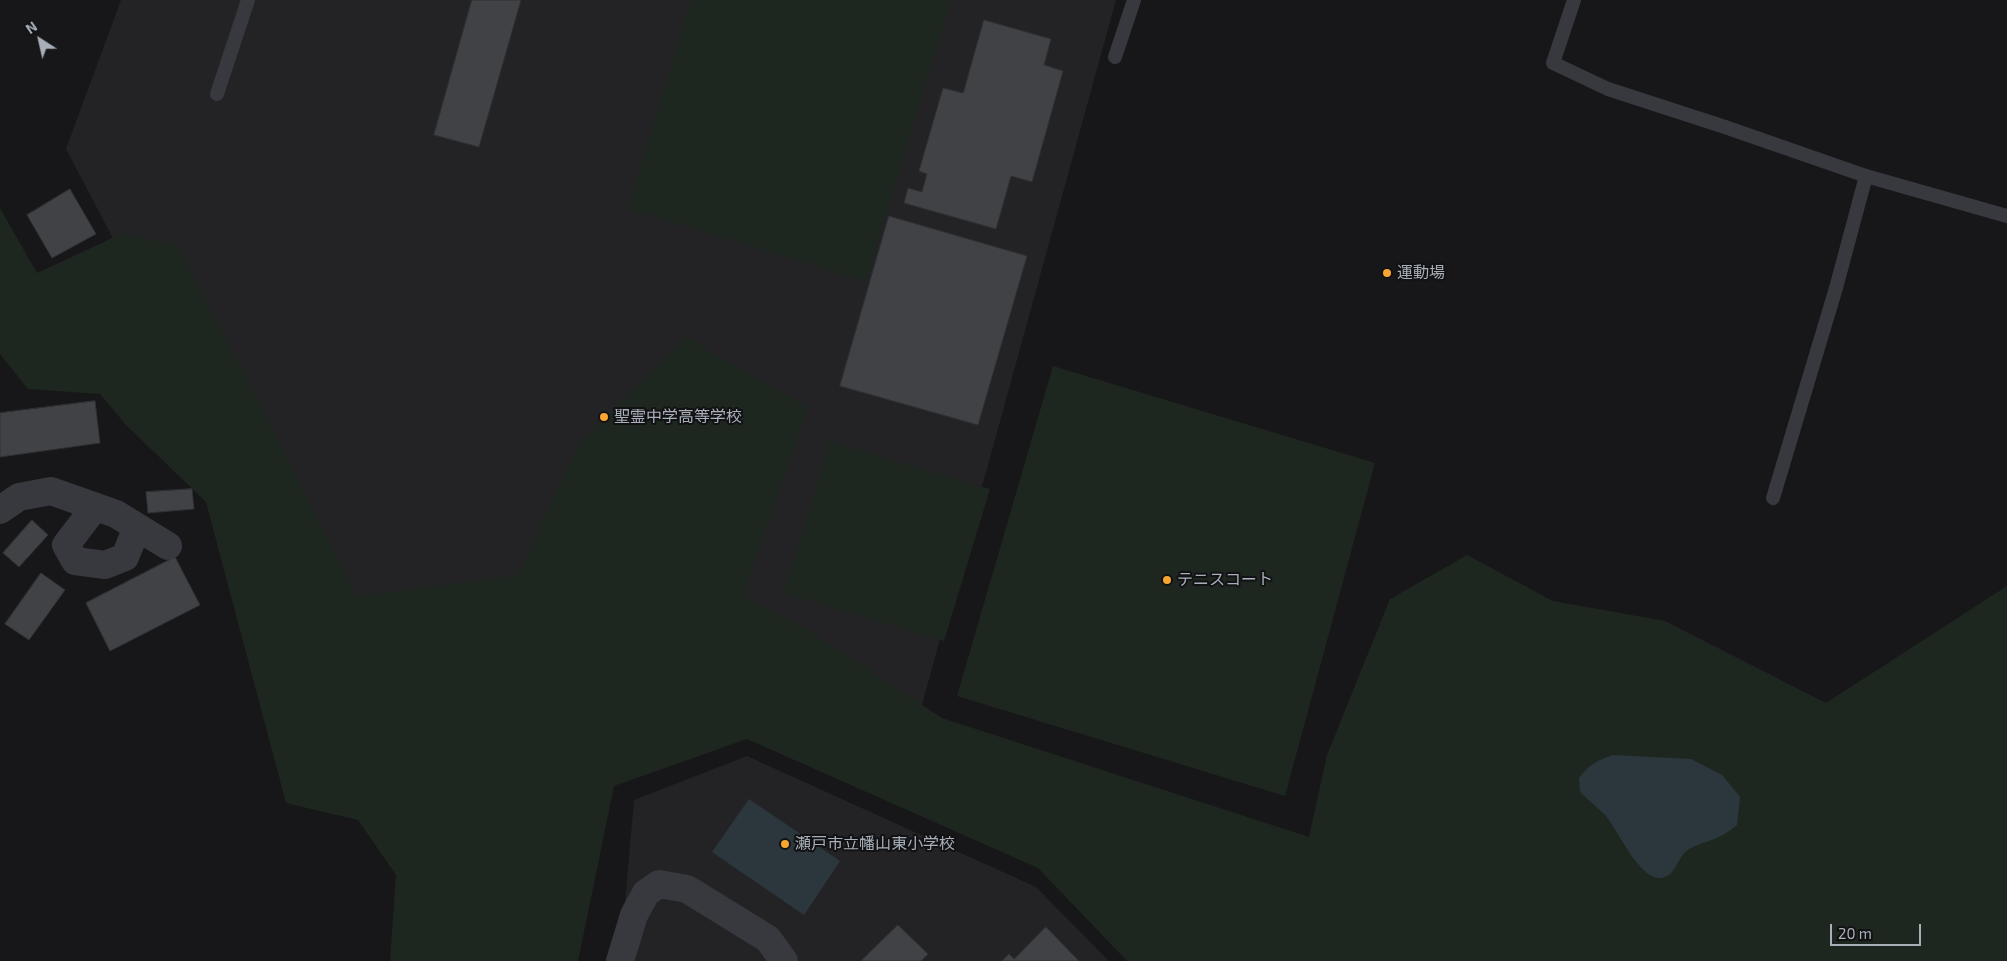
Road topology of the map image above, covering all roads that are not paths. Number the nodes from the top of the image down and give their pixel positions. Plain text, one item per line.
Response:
1 (248, 0) edge
2 (1134, 0) edge
3 (1574, 0) edge
4 (1116, 56) dead end
5 (217, 94) dead end
6 (1866, 176) junction
7 (2007, 216) edge
8 (1773, 498) dead end
9 (95, 507) junction
10 (0, 510) edge
11 (137, 527) junction
12 (168, 546) dead end
13 (620, 961) edge
14 (784, 961) edge

1 - 5 lane
2 - 4 lane
3 - 6 lane
6 - 7 lane
6 - 8 lane
9 - 10 street
9 - 11 street
9 - 11 street
11 - 12 street
13 - 14 street

